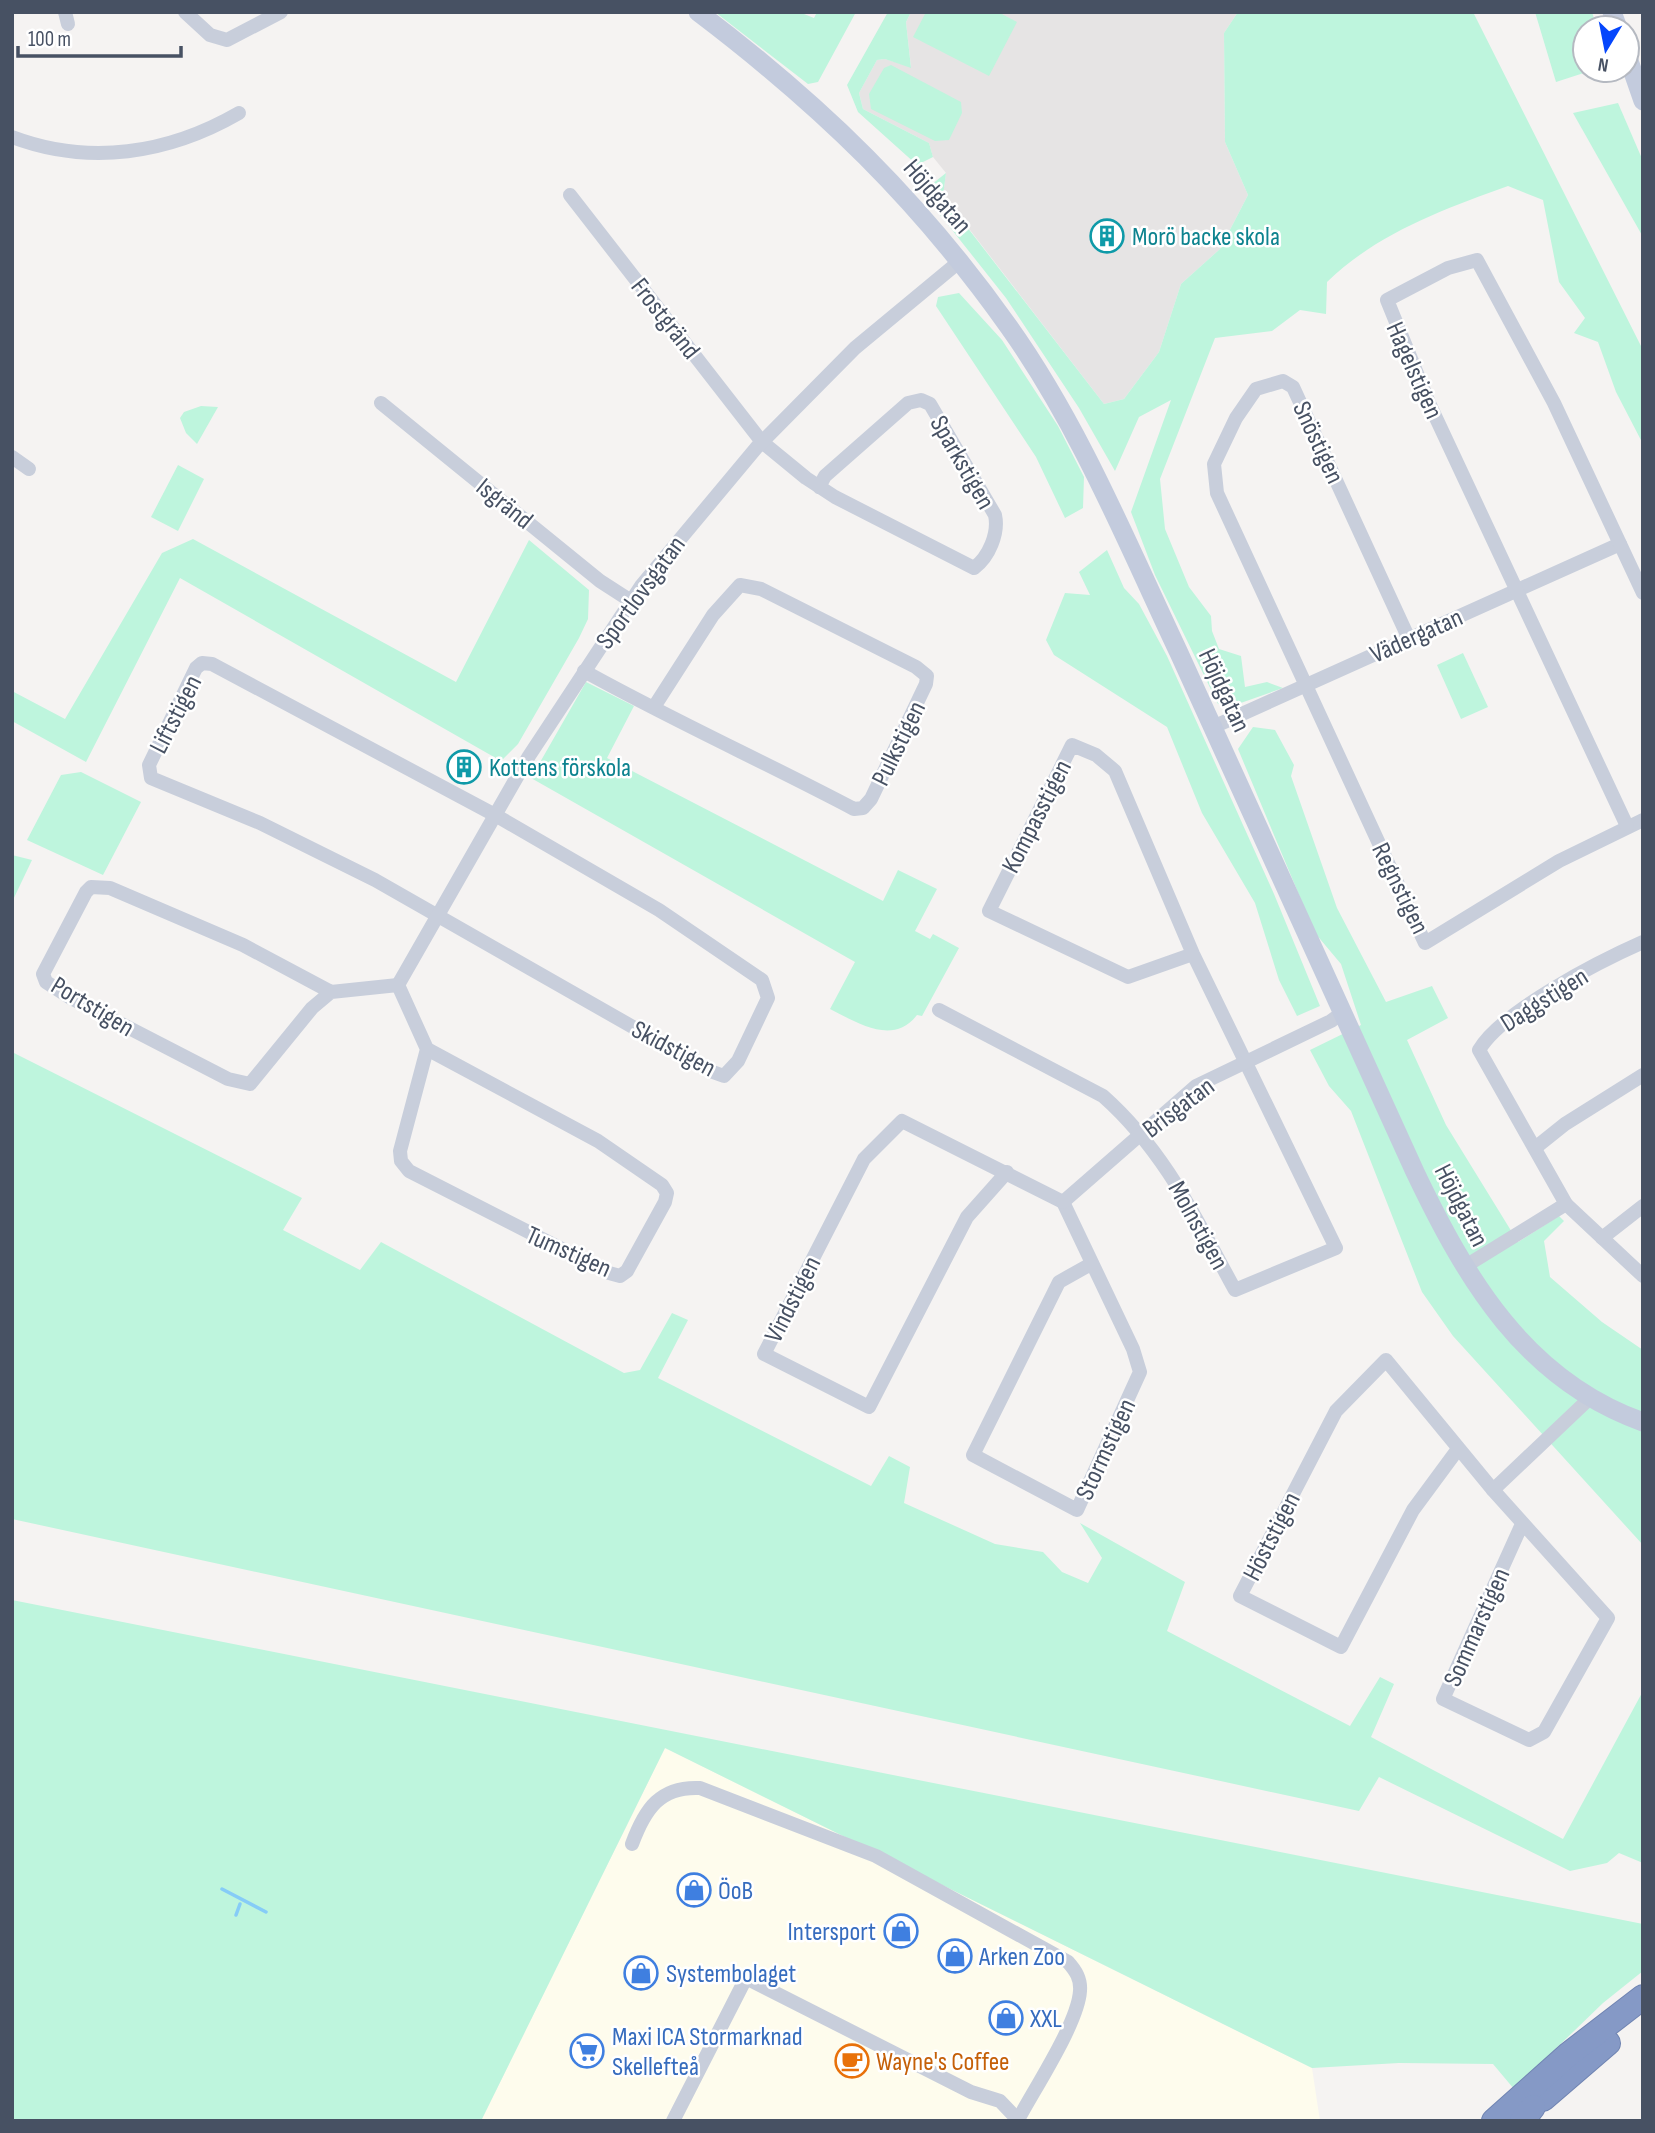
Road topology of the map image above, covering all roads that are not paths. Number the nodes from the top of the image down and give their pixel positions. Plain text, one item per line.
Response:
1 (185, 12) edge
2 (281, 12) edge
3 (698, 12) edge
4 (1637, 84) edge
5 (1643, 101) edge
6 (239, 113) dead end
7 (12, 137) edge
8 (570, 195) dead end
9 (960, 261) junction
10 (382, 403) dead end
11 (762, 442) junction
12 (12, 457) edge
13 (29, 469) dead end
14 (819, 487) junction
15 (1620, 544) junction
16 (1515, 590) junction
17 (1643, 593) edge
18 (631, 601) junction
19 (1409, 639) junction
20 (584, 671) junction
21 (1305, 684) junction
22 (654, 708) junction
23 (1213, 727) junction
24 (495, 815) junction
25 (1643, 820) edge
26 (1628, 827) junction
27 (437, 916) junction
28 (1643, 942) edge
29 (1193, 954) junction
30 (398, 985) junction
31 (331, 992) junction
32 (939, 1010) dead end
33 (1342, 1013) junction
34 (427, 1049) junction
35 (1247, 1062) junction
36 (1643, 1075) edge
37 (1140, 1135) junction
38 (1535, 1148) junction
39 (1007, 1172) junction
40 (1063, 1202) junction
41 (1566, 1204) junction
42 (1643, 1206) edge
43 (1602, 1238) junction
44 (1091, 1264) junction
45 (1464, 1267) junction
46 (1643, 1276) edge
47 (1590, 1398) junction
48 (1643, 1422) edge
49 (1458, 1449) junction
50 (1493, 1490) junction
51 (1522, 1524) junction
52 (632, 1844) dead end
53 (1643, 1997) edge
54 (1643, 2017) edge
55 (1525, 2116) edge
56 (1019, 2120) edge
57 (673, 2121) edge
58 (1494, 2121) edge

1 - 2 street
3 - 9 street, Höjdgatan
4 - 5 street
6 - 7 street
8 - 11 street, Frostgränd
9 - 11 street, Sportlovsgatan
9 - 23 street, Höjdgatan
10 - 18 street, Isgränd
11 - 14 street, Sparkstigen
11 - 18 street, Sportlovsgatan
12 - 13 street
14 - 14 street, Sparkstigen
15 - 16 street, Vädergatan
15 - 16 street, Hagelstigen
15 - 17 street
16 - 19 street, Vädergatan
16 - 26 street
18 - 20 street, Sportlovsgatan
19 - 21 street, Vädergatan
19 - 21 street, Snöstigen
20 - 22 street, Pulkstigen
20 - 24 street, Sportlovsgatan
21 - 23 street, Vädergatan
21 - 26 street, Regnstigen
22 - 22 street, Pulkstigen
23 - 33 street, Höjdgatan
24 - 27 street, Sportlovsgatan
24 - 27 street, Skidstigen
24 - 27 street, Liftstigen
25 - 26 street, Regnstigen
27 - 30 street, Sportlovsgatan
28 - 38 street, Daggstigen
29 - 29 street, Kompasstigen
29 - 35 street, Kompasstigen
30 - 31 street
30 - 34 street
31 - 31 street, Portstigen
32 - 37 street, Molnstigen
33 - 35 street, Brisgatan
33 - 45 street, Höjdgatan
34 - 34 street, Tumstigen
35 - 37 street, Brisgatan
35 - 37 street, Molnstigen
36 - 38 street
37 - 40 street, Brisgatan
38 - 41 street, Daggstigen
39 - 39 street, Vindstigen
39 - 40 street, Vindstigen
40 - 44 street, Stormstigen
41 - 43 street, Daggstigen
41 - 45 street
42 - 43 street
43 - 46 street, Daggstigen
44 - 44 street, Stormstigen
45 - 47 street, Höjdgatan
47 - 48 street, Höjdgatan
47 - 50 street
49 - 49 street, Höststigen
49 - 50 street, Höststigen
50 - 51 street, Sommarstigen
51 - 51 street, Sommarstigen
52 - 56 street
53 - 58 highway
54 - 55 highway
56 - 57 street

